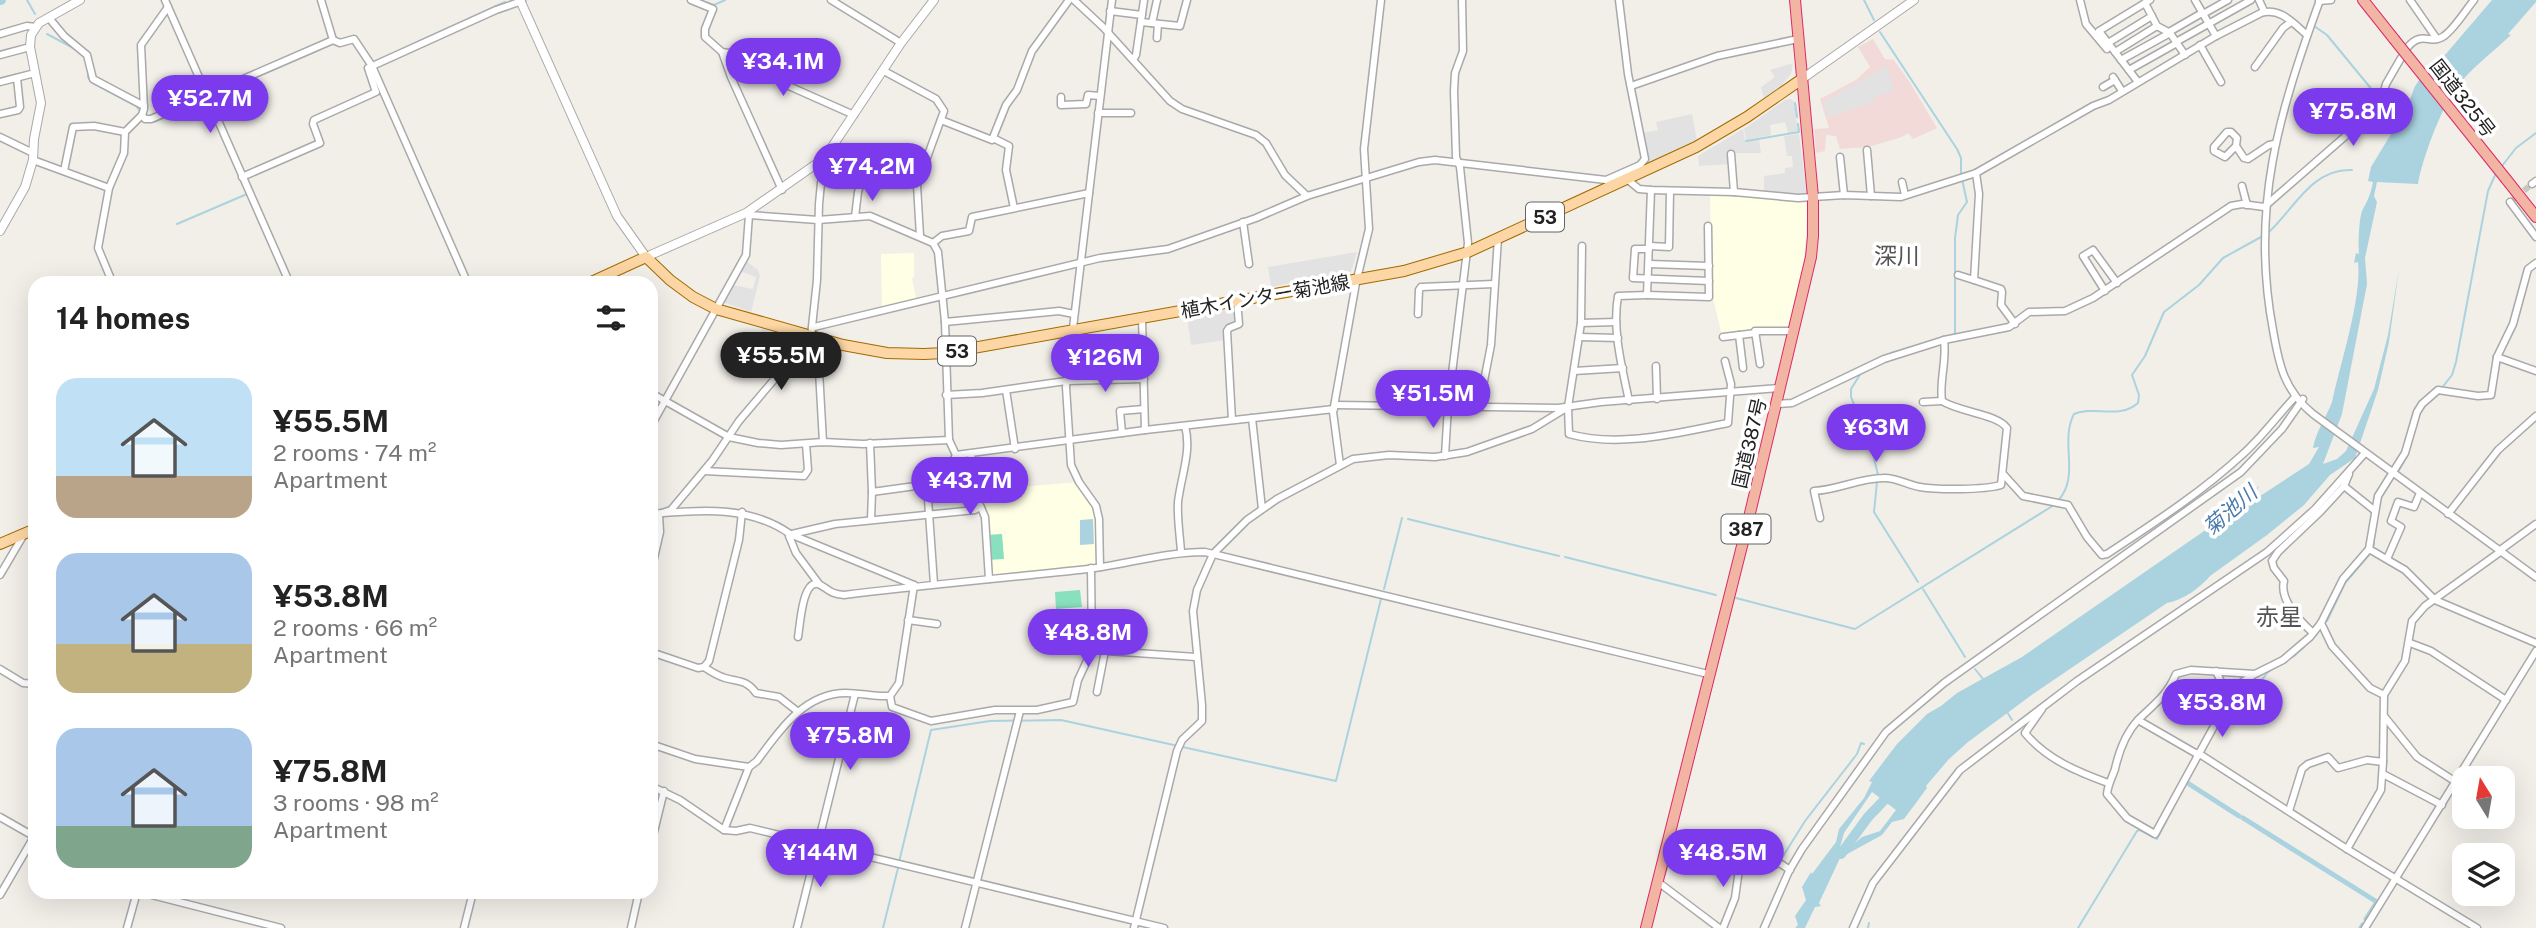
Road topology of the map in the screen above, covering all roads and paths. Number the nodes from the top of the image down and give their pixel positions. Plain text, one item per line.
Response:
1 (80, 0) edge
2 (321, 0) edge
3 (691, 0) edge
4 (831, 0) edge
5 (934, 0) edge
6 (1071, 0) edge
7 (1112, 0) edge
8 (1144, 0) edge
9 (1157, 0) edge
10 (1187, 0) edge
11 (1381, 0) edge
12 (1462, 0) edge
13 (1619, 0) edge
14 (1795, 0) edge
15 (1914, 0) edge
16 (2080, 0) edge
17 (2228, 0) edge
18 (2251, 0) edge
19 (2259, 0) edge
20 (2320, 0) edge
21 (2331, 0) edge
22 (2363, 0) edge
23 (2410, 0) edge
24 (2474, 0) edge
25 (522, 1) edge
26 (2147, 1) edge
27 (2197, 1) edge
28 (166, 3) edge
29 (2234, 10) junction
30 (1111, 11) junction
31 (2264, 11) junction
32 (2203, 13) junction
33 (2152, 16) junction
34 (49, 18) junction
35 (1141, 19) junction
36 (2291, 22) junction
37 (2240, 23) junction
38 (1155, 24) junction
39 (2209, 24) junction
40 (2158, 26) junction
41 (36, 27) junction
42 (1108, 32) junction
43 (2170, 33) junction
44 (0, 34) edge
45 (2307, 35) junction
46 (2216, 36) junction
47 (1157, 38) dead end
48 (1798, 39) junction
49 (2437, 39) junction
50 (333, 40) junction
51 (2177, 42) junction
52 (901, 43) junction
53 (2108, 43) junction
54 (2200, 46) junction
55 (30, 47) junction
56 (2407, 48) dead end
57 (722, 52) junction
58 (2115, 52) junction
59 (0, 54) edge
60 (2185, 55) junction
61 (2401, 58) dead end
62 (1133, 60) junction
63 (2121, 61) junction
64 (372, 66) junction
65 (2255, 67) dead end
66 (2129, 70) junction
67 (884, 71) junction
68 (36, 74) junction
69 (17, 78) junction
70 (1802, 79) junction
71 (0, 82) edge
72 (2221, 82) dead end
73 (2137, 83) junction
74 (1630, 86) junction
75 (2103, 87) dead end
76 (2122, 91) junction
77 (207, 95) junction
78 (1100, 96) junction
79 (1062, 97) dead end
80 (144, 106) junction
81 (1098, 113) junction
82 (1131, 113) dead end
83 (0, 114) edge
84 (142, 115) junction
85 (854, 115) junction
86 (941, 120) junction
87 (125, 132) junction
88 (0, 137) edge
89 (993, 138) junction
90 (2274, 144) junction
91 (2236, 146) dead end
92 (1867, 150) dead end
93 (1731, 154) dead end
94 (828, 155) junction
95 (33, 156) junction
96 (1840, 157) dead end
97 (1458, 163) junction
98 (861, 168) junction
99 (64, 171) junction
100 (1976, 173) junction
101 (242, 177) junction
102 (1365, 178) junction
103 (1619, 181) junction
104 (1902, 181) dead end
105 (917, 184) junction
106 (2242, 186) dead end
107 (109, 188) junction
108 (782, 190) junction
109 (1651, 190) junction
110 (1670, 191) junction
111 (1734, 192) junction
112 (1088, 193) junction
113 (1844, 195) junction
114 (1905, 195) junction
115 (1307, 196) junction
116 (1871, 196) junction
117 (1813, 197) junction
118 (2510, 202) dead end
119 (2247, 205) junction
120 (2264, 207) junction
121 (1014, 208) junction
122 (747, 214) junction
123 (855, 217) junction
124 (2536, 217) edge
125 (818, 220) junction
126 (1243, 222) junction
127 (1708, 226) dead end
128 (0, 231) edge
129 (920, 236) junction
130 (2536, 237) edge
131 (1498, 238) junction
132 (933, 243) junction
133 (1582, 246) dead end
134 (1649, 248) junction
135 (1468, 252) junction
136 (646, 257) junction
137 (1080, 263) junction
138 (2536, 263) edge
139 (1249, 264) dead end
140 (1649, 264) junction
141 (1709, 265) junction
142 (1958, 275) dead end
143 (110, 276) edge
144 (284, 276) edge
145 (464, 276) edge
146 (604, 276) edge
147 (1358, 279) junction
148 (1648, 279) junction
149 (1974, 280) junction
150 (1709, 281) junction
151 (2117, 283) junction
152 (1494, 284) junction
153 (1464, 286) junction
154 (2105, 290) junction
155 (1647, 295) junction
156 (941, 296) junction
157 (1237, 301) junction
158 (716, 309) junction
159 (1074, 314) junction
160 (1418, 314) dead end
161 (1142, 318) junction
162 (945, 322) junction
163 (1616, 322) junction
164 (1581, 323) junction
165 (2015, 324) junction
166 (812, 331) junction
167 (1072, 331) junction
168 (1794, 331) junction
169 (1755, 333) junction
170 (1739, 335) junction
171 (1579, 337) junction
172 (1723, 337) dead end
173 (1618, 338) junction
174 (1944, 340) junction
175 (804, 348) junction
176 (945, 353) junction
177 (2497, 357) junction
178 (1725, 361) dead end
179 (1760, 364) dead end
180 (1656, 366) dead end
181 (1623, 368) junction
182 (1743, 368) dead end
183 (2536, 371) edge
184 (1574, 372) junction
185 (1144, 379) junction
186 (1066, 381) junction
187 (1779, 388) junction
188 (1006, 390) junction
189 (1730, 392) junction
190 (946, 395) junction
191 (658, 397) edge
192 (1657, 399) junction
193 (666, 401) junction
194 (1629, 401) junction
195 (1942, 401) junction
196 (2300, 401) junction
197 (1923, 402) dead end
198 (1776, 404) junction
199 (1448, 406) junction
200 (1334, 407) junction
201 (1479, 407) junction
202 (1568, 407) junction
203 (1144, 409) junction
204 (658, 414) edge
205 (2536, 416) edge
206 (1252, 418) junction
207 (1232, 420) junction
208 (1185, 426) junction
209 (1146, 430) junction
210 (1122, 433) junction
211 (729, 437) junction
212 (949, 440) junction
213 (1070, 441) junction
214 (823, 442) junction
215 (870, 443) junction
216 (806, 444) junction
217 (1016, 449) junction
218 (2365, 453) junction
219 (971, 454) junction
220 (956, 456) junction
221 (1445, 456) junction
222 (1339, 465) junction
223 (2351, 469) junction
224 (704, 471) junction
225 (2003, 473) junction
226 (2393, 473) junction
227 (927, 485) junction
228 (2344, 486) junction
229 (872, 492) junction
230 (2420, 493) junction
231 (980, 507) junction
232 (1262, 509) junction
233 (2374, 510) junction
234 (742, 512) junction
235 (658, 513) edge
236 (658, 514) edge
237 (2448, 514) junction
238 (930, 515) junction
239 (1820, 518) dead end
240 (871, 520) junction
241 (2536, 524) edge
242 (28, 532) edge
243 (24, 534) junction
244 (790, 534) junction
245 (0, 544) edge
246 (2369, 549) junction
247 (2500, 551) junction
248 (1181, 552) junction
249 (1213, 554) junction
250 (2387, 559) junction
251 (1100, 567) junction
252 (1091, 568) junction
253 (0, 575) edge
254 (2536, 577) edge
255 (989, 579) junction
256 (819, 584) junction
257 (934, 584) junction
258 (914, 585) junction
259 (2435, 600) junction
260 (908, 620) junction
261 (2321, 623) junction
262 (937, 624) dead end
263 (2313, 634) junction
264 (798, 638) dead end
265 (2410, 643) junction
266 (2536, 643) edge
267 (1092, 650) junction
268 (1105, 651) junction
269 (2536, 651) edge
270 (658, 654) edge
271 (1196, 657) junction
272 (704, 667) junction
273 (0, 669) edge
274 (2216, 671) junction
275 (1709, 674) junction
276 (2255, 674) junction
277 (28, 683) edge
278 (1097, 692) dead end
279 (855, 694) junction
280 (2384, 695) junction
281 (890, 696) junction
282 (2229, 699) junction
283 (2506, 700) junction
284 (2048, 702) junction
285 (797, 711) junction
286 (1020, 711) junction
287 (2384, 716) junction
288 (2138, 720) junction
289 (658, 746) edge
290 (2197, 754) junction
291 (2384, 762) junction
292 (2466, 766) edge
293 (750, 767) junction
294 (2383, 774) junction
295 (2452, 779) edge
296 (2108, 783) junction
297 (2452, 788) edge
298 (658, 789) edge
299 (664, 791) junction
300 (2442, 804) junction
301 (2289, 811) junction
302 (658, 815) edge
303 (0, 817) edge
304 (724, 830) junction
305 (28, 832) edge
306 (1669, 837) junction
307 (818, 844) junction
308 (28, 848) edge
309 (2347, 849) junction
310 (1741, 855) junction
311 (1790, 870) junction
312 (2396, 878) junction
313 (1658, 882) junction
314 (975, 883) junction
315 (0, 895) edge
316 (136, 899) edge
317 (166, 899) edge
318 (471, 899) edge
319 (637, 899) edge
320 (1134, 925) edge
321 (127, 928) edge
322 (281, 928) edge
323 (464, 928) edge
324 (631, 928) edge
325 (797, 928) edge
326 (965, 928) edge
327 (1164, 928) edge
328 (1646, 928) edge
329 (1721, 928) edge
330 (1764, 928) edge
331 (1853, 928) edge
332 (2365, 928) edge
333 (2477, 928) edge

1 - 34 street
2 - 50 street
3 - 57 street
4 - 52 street
5 - 52 street
6 - 42 street
6 - 89 street
7 - 30 street
8 - 35 street
9 - 38 street
10 - 38 street
11 - 102 street
12 - 97 street
13 - 74 street
14 - 48 highway, 国道387号 / 387
15 - 70 street
16 - 73 street
17 - 29 street
17 - 32 street
18 - 29 street
19 - 31 street
20 - 21 street
20 - 45 street
22 - 124 highway, 国道325号, bridge
23 - 49 street
24 - 49 street
25 - 64 street
25 - 136 street
26 - 33 street
26 - 53 street
27 - 32 street
28 - 77 street
28 - 80 street
29 - 37 street
29 - 39 street
30 - 35 street
30 - 42 street
31 - 36 street
31 - 37 street
32 - 39 street
32 - 43 street
33 - 40 street
33 - 53 street
34 - 41 street
34 - 80 street
35 - 38 street
35 - 62 street
36 - 45 street
36 - 65 street
37 - 46 street
38 - 47 street
39 - 46 street
39 - 51 street
40 - 43 street
40 - 58 street
41 - 44 street
41 - 55 street
42 - 62 street
42 - 78 street
43 - 51 street
43 - 63 street
45 - 90 street
46 - 54 street
48 - 70 highway, 国道387号 / 387
48 - 74 street
49 - 56 street
50 - 64 street
50 - 77 street
51 - 60 street
51 - 66 street
52 - 67 street
53 - 58 street
54 - 60 street
54 - 72 street
55 - 59 street
55 - 68 street
57 - 85 street
57 - 108 street
58 - 63 street
60 - 73 street
61 - 120 street
62 - 115 street
63 - 66 street
64 - 101 street
64 - 145 street
66 - 73 street
67 - 85 street
67 - 86 street
68 - 69 street
68 - 95 street
69 - 71 street
69 - 83 street
70 - 103 main road, 植木インター菊池線 / 53
70 - 117 highway, 国道387号 / 387
73 - 76 street
74 - 103 street
75 - 76 street
76 - 100 street
77 - 84 street
77 - 101 street
78 - 79 street
78 - 81 street
80 - 84 street
81 - 82 street
81 - 112 street
84 - 87 street
85 - 94 street
86 - 89 street
86 - 105 street
87 - 99 street
87 - 107 street
88 - 95 street
89 - 121 street
90 - 91 street
90 - 120 street
92 - 116 street
93 - 111 street
94 - 98 street
94 - 108 street
94 - 125 street
95 - 99 street
95 - 128 street
96 - 113 street
97 - 102 street
97 - 103 street
97 - 135 street
98 - 105 street
98 - 123 street
99 - 107 street
100 - 114 street
100 - 149 street
101 - 144 street
102 - 115 street
102 - 147 street
103 - 109 street
103 - 131 main road, 植木インター菊池線 / 53
104 - 114 street
105 - 129 street
106 - 119 street
107 - 143 street
108 - 122 street
109 - 110 street
109 - 134 street
110 - 111 street
110 - 134 street
111 - 117 street
112 - 121 street
112 - 137 street
113 - 116 street
113 - 117 street
114 - 116 street
115 - 126 street
117 - 168 highway, 国道387号 / 387
118 - 130 street
119 - 120 street
119 - 151 street
120 - 196 street
121 - 132 street
122 - 125 street
122 - 136 street
122 - 158 street
123 - 125 street
123 - 129 street
125 - 166 street
126 - 137 street
126 - 139 street
127 - 141 street
129 - 132 street
131 - 135 main road, 植木インター菊池線 / 53
131 - 152 street
132 - 156 street
133 - 164 street
134 - 140 street
134 - 148 street
135 - 147 main road, 植木インター菊池線 / 53
135 - 153 street
136 - 146 main road
136 - 158 main road, 植木インター菊池線 / 53
137 - 156 street
137 - 159 street
138 - 177 street
140 - 141 street
140 - 148 street
141 - 150 street
142 - 149 street
147 - 157 main road, 植木インター菊池線 / 53
147 - 200 street
148 - 150 street
148 - 155 street
149 - 165 street
150 - 155 street
151 - 154 street
151 - 154 street
152 - 153 street
152 - 201 street
153 - 160 street
153 - 199 street
154 - 165 street
155 - 163 street
156 - 162 street
156 - 166 street
157 - 161 main road, 植木インター菊池線 / 53
157 - 207 street
158 - 166 main road, 植木インター菊池線 / 53
158 - 193 street
159 - 162 street
159 - 167 street
161 - 167 main road, 植木インター菊池線 / 53
161 - 185 street
162 - 176 street
163 - 164 street
163 - 173 street
164 - 171 street
165 - 174 street
166 - 175 street
166 - 176 main road, 植木インター菊池線 / 53
167 - 176 main road, 植木インター菊池線 / 53
167 - 186 street
168 - 169 street
168 - 187 highway, 国道387号 / 387
169 - 170 street
169 - 179 street
170 - 172 street
170 - 182 street
171 - 173 street
171 - 184 street
173 - 181 street
174 - 195 street
174 - 198 street
175 - 211 street
175 - 214 street
176 - 190 street
177 - 183 street
177 - 226 street
178 - 189 street
180 - 192 street
181 - 184 street
181 - 194 street
184 - 202 street
185 - 186 street
185 - 203 street
186 - 188 street
186 - 213 street
187 - 189 street
187 - 198 highway, 国道387号 / 387
188 - 190 street
188 - 217 street
189 - 192 street
189 - 202 street
190 - 212 street
191 - 193 street
192 - 194 street
193 - 204 street
193 - 211 street
194 - 202 street
195 - 197 street
195 - 225 street
196 - 218 street
196 - 225 street
196 - 311 street
198 - 275 highway, 国道387号 / 387
199 - 200 street
199 - 201 street
199 - 221 street
200 - 206 street
200 - 222 street
201 - 202 street
202 - 221 street
203 - 209 street
203 - 210 street
205 - 237 street
206 - 207 street
206 - 232 street
207 - 208 street
208 - 209 street
208 - 248 street
209 - 210 street
210 - 213 street
211 - 216 street
211 - 224 street
212 - 215 street
212 - 220 street
213 - 217 street
213 - 251 street
214 - 215 street
214 - 216 street
215 - 229 street
216 - 224 street
217 - 219 street
218 - 223 street
218 - 226 street
219 - 220 street
219 - 231 street
220 - 227 street
221 - 222 street
222 - 232 street
223 - 228 street
223 - 284 street
224 - 235 street
225 - 239 street
226 - 230 street
226 - 233 street
227 - 229 street
227 - 238 street
228 - 233 street
228 - 263 street
229 - 240 street
230 - 237 street
230 - 250 street
231 - 238 street
231 - 255 street
232 - 249 street
233 - 246 street
234 - 236 street
234 - 244 street
234 - 272 street
237 - 247 street
238 - 240 street
238 - 257 street
240 - 244 street
241 - 247 street
242 - 243 main road
243 - 245 main road
243 - 253 street
244 - 256 street
244 - 258 street
246 - 250 street
246 - 261 street
247 - 254 street
247 - 259 street
248 - 249 street
248 - 251 street
249 - 271 street
249 - 275 street
250 - 259 street
251 - 252 street
252 - 255 street
252 - 267 street
255 - 257 street
256 - 258 street
256 - 264 street
257 - 258 street
258 - 260 street
259 - 265 street
259 - 266 street
260 - 262 street
260 - 281 street
261 - 263 street
261 - 280 street
263 - 276 street
265 - 280 street
265 - 283 street
267 - 268 street
267 - 286 street
268 - 271 street
268 - 278 street
269 - 283 street
270 - 272 street
271 - 320 street
272 - 285 street
273 - 277 street
274 - 276 street
274 - 282 street
274 - 288 street
275 - 306 highway, 国道387号 / 387
276 - 282 street
279 - 281 street
279 - 285 street
279 - 307 street
280 - 287 street
281 - 286 street
282 - 290 street
283 - 292 street
284 - 296 street
284 - 331 street
285 - 293 street
286 - 314 street
287 - 291 street
287 - 295 street
288 - 290 street
288 - 296 street
289 - 293 street
290 - 296 street
290 - 301 street
291 - 294 street
291 - 301 street
293 - 304 street
294 - 300 street
294 - 309 street
297 - 300 street
298 - 299 street
299 - 302 street
299 - 304 street
300 - 312 street
301 - 309 street
303 - 305 street
304 - 307 street
306 - 310 street
306 - 313 highway, 国道387号 / 387
307 - 314 street
307 - 325 street
308 - 315 street
309 - 312 street
310 - 311 street
310 - 329 street
311 - 330 street
312 - 332 street
312 - 333 street
313 - 328 highway, 国道387号 / 387
313 - 329 street
314 - 320 street
314 - 326 street
316 - 321 street
317 - 322 street
318 - 323 street
319 - 324 street
320 - 327 street

